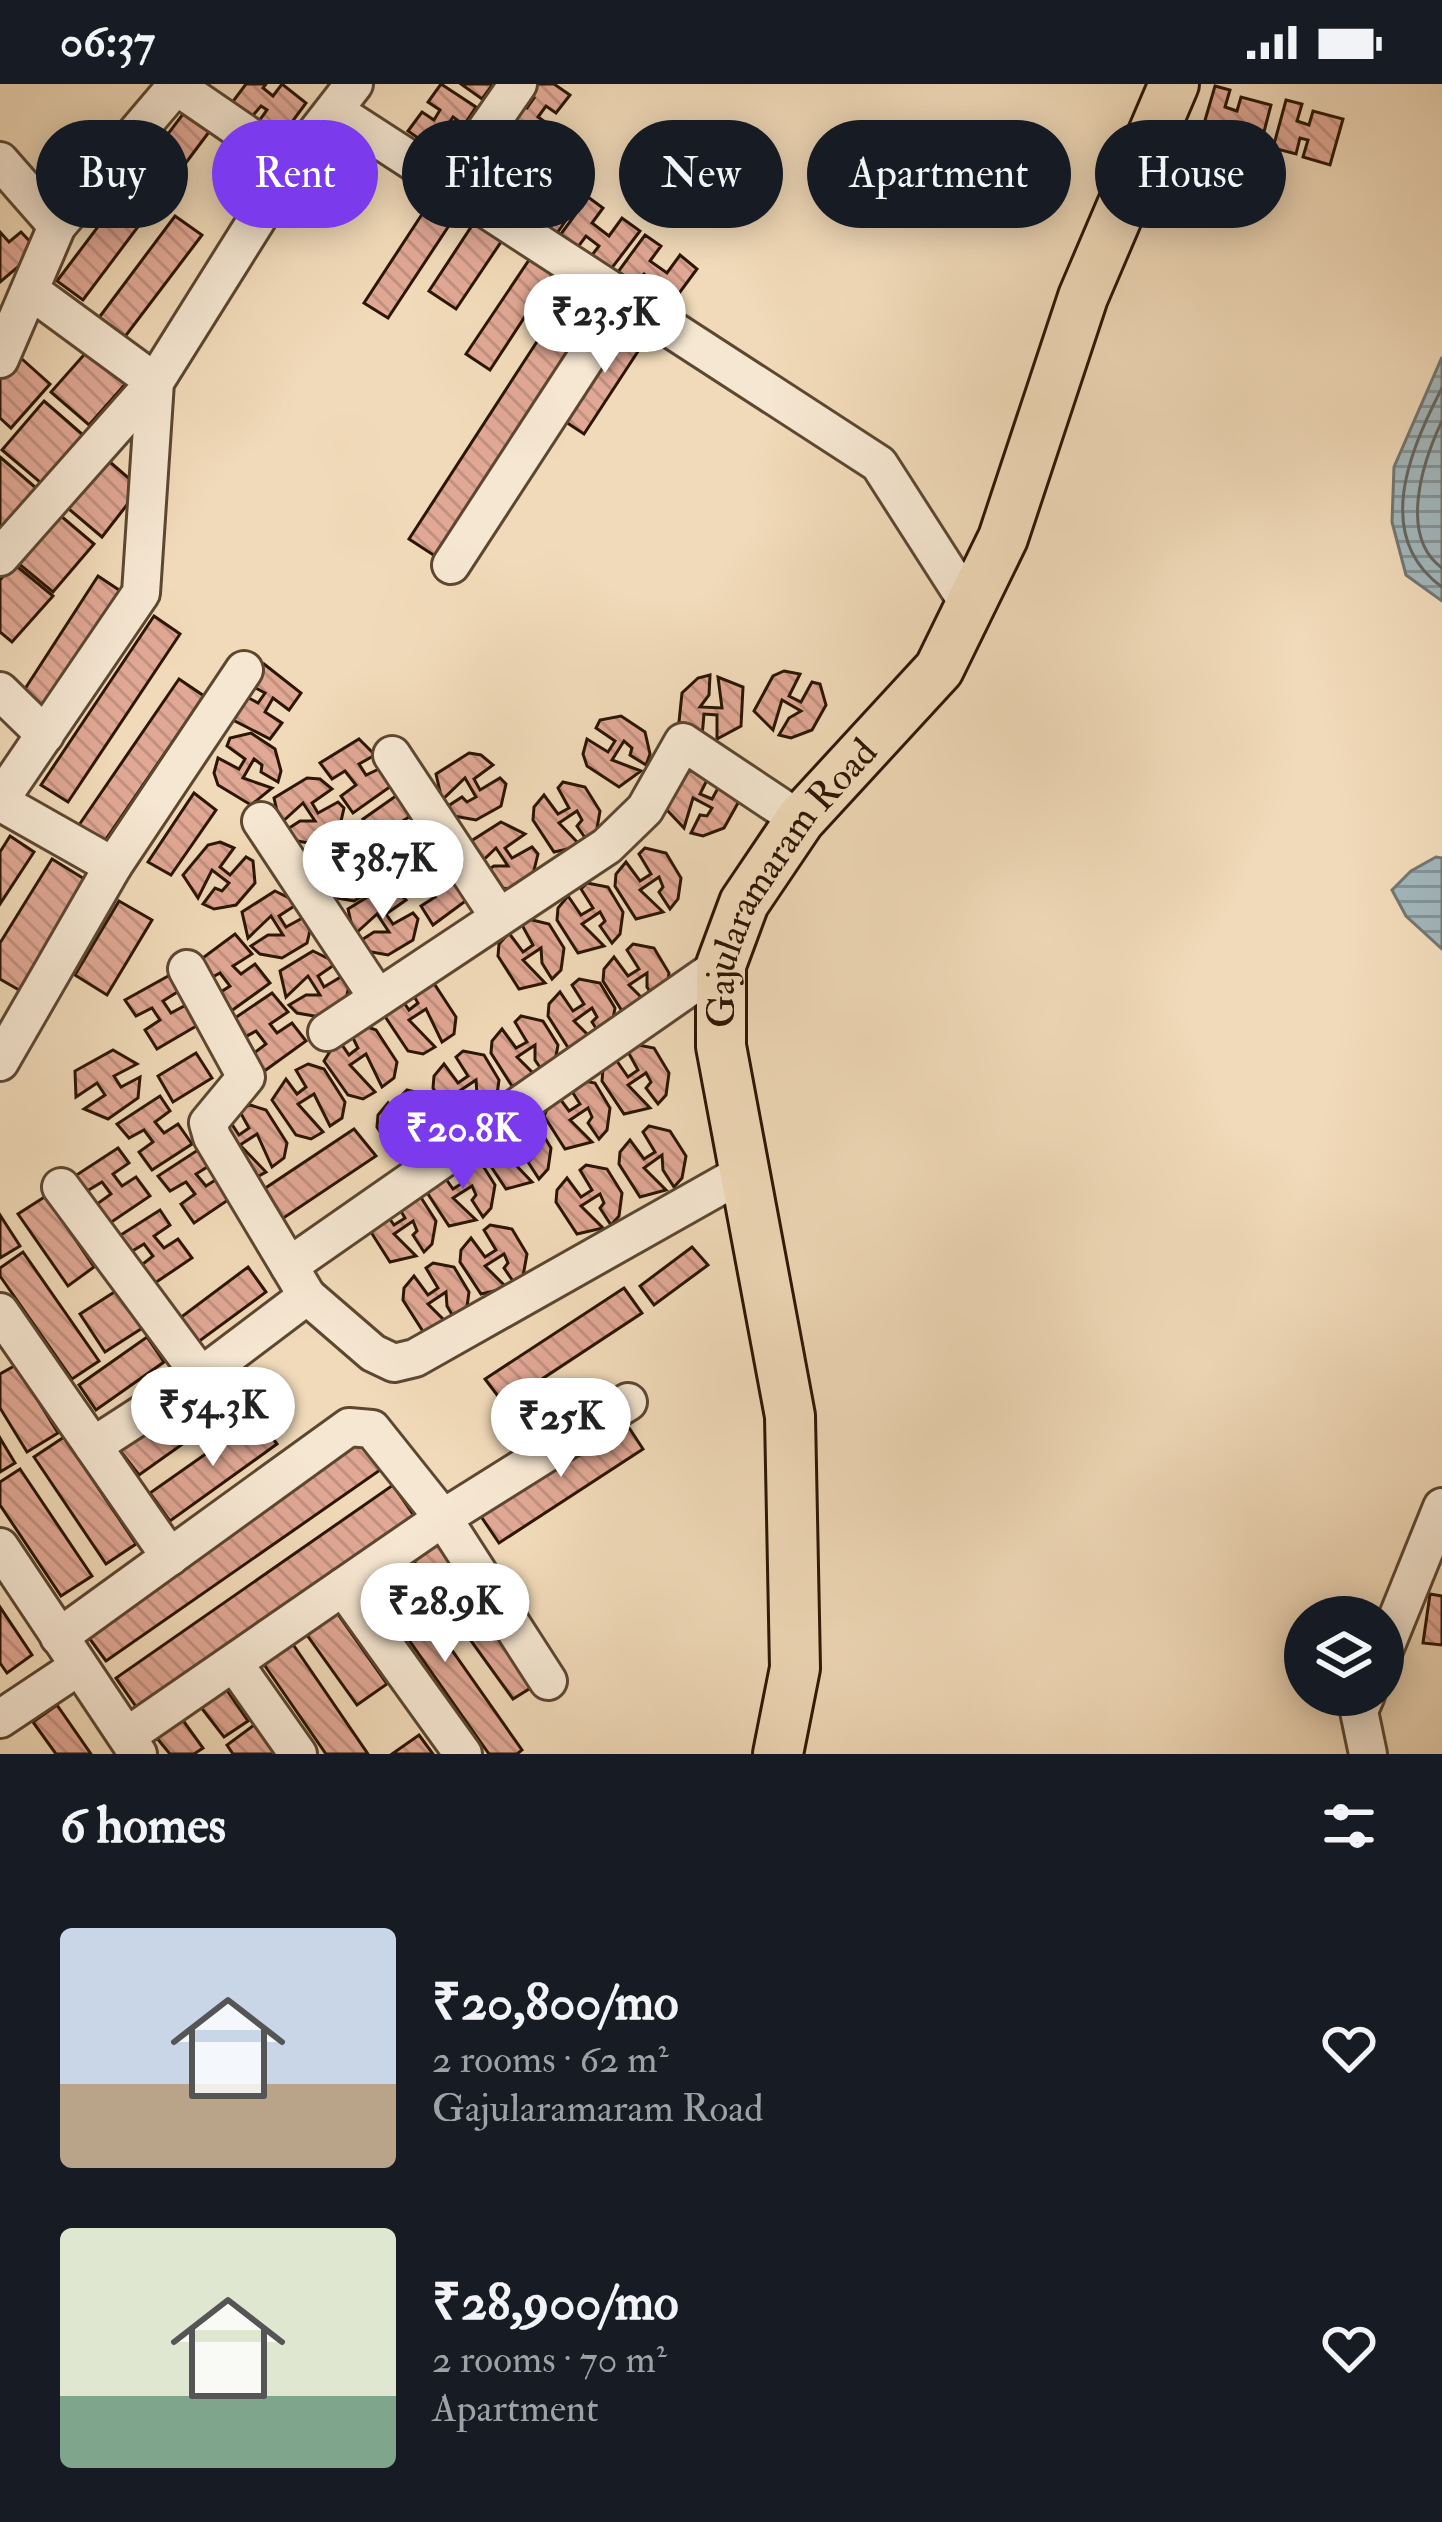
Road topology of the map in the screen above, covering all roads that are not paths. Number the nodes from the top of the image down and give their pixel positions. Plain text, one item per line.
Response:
1 (518, 84) edge
2 (1174, 84) edge
3 (176, 85) edge
4 (345, 97) edge
5 (146, 120) edge
6 (226, 120) edge
7 (493, 120) edge
8 (402, 146) edge
9 (0, 161) edge
10 (36, 202) edge
11 (56, 228) edge
12 (252, 228) edge
13 (513, 228) edge
14 (31, 291) junction
15 (623, 301) junction
16 (0, 359) edge
17 (155, 382) junction
18 (0, 556) edge
19 (451, 565) dead end
20 (970, 606) junction
21 (244, 670) dead end
22 (0, 691) edge
23 (45, 735) junction
24 (392, 755) dead end
25 (0, 801) edge
26 (800, 820) junction
27 (262, 821) dead end
28 (113, 866) junction
29 (497, 914) junction
30 (722, 965) junction
31 (187, 969) dead end
32 (377, 997) junction
33 (327, 1032) dead end
34 (0, 1063) edge
35 (742, 1173) junction
36 (61, 1187) dead end
37 (298, 1281) junction
38 (0, 1312) edge
39 (201, 1376) junction
40 (628, 1402) dead end
41 (93, 1447) junction
42 (1442, 1508) edge
43 (443, 1518) junction
44 (0, 1547) edge
45 (170, 1557) junction
46 (343, 1587) junction
47 (1404, 1601) edge
48 (69, 1652) junction
49 (234, 1663) junction
50 (548, 1681) dead end
51 (4, 1706) edge
52 (1361, 1716) edge
53 (133, 1745) edge
54 (298, 1754) edge
55 (463, 1754) edge
56 (778, 1754) edge
57 (1368, 1754) edge

1 - 7 street
2 - 20 main road, Gajularamaram Road
3 - 5 street
3 - 6 street
4 - 8 street
9 - 10 street
11 - 14 street
12 - 17 street
13 - 15 street
14 - 16 street
14 - 17 street
15 - 19 street
15 - 20 street
17 - 18 street
17 - 23 street
20 - 26 main road, Gajularamaram Road
21 - 28 street
22 - 23 street
23 - 25 street
24 - 29 street
25 - 28 street
26 - 29 street
26 - 30 main road, Gajularamaram Road
27 - 32 street
28 - 34 street
29 - 32 street
30 - 35 main road, Gajularamaram Road
30 - 37 street
31 - 37 street
32 - 33 street
35 - 37 street
35 - 56 main road, Gajularamaram Road
36 - 39 street
37 - 39 street
38 - 41 street
39 - 41 street
40 - 43 street
41 - 45 street
42 - 47 street
43 - 45 street
43 - 46 street
43 - 50 street
44 - 48 street
45 - 48 street
46 - 49 street
46 - 55 street
48 - 51 street
48 - 53 street
49 - 53 street
49 - 54 street
52 - 57 street

